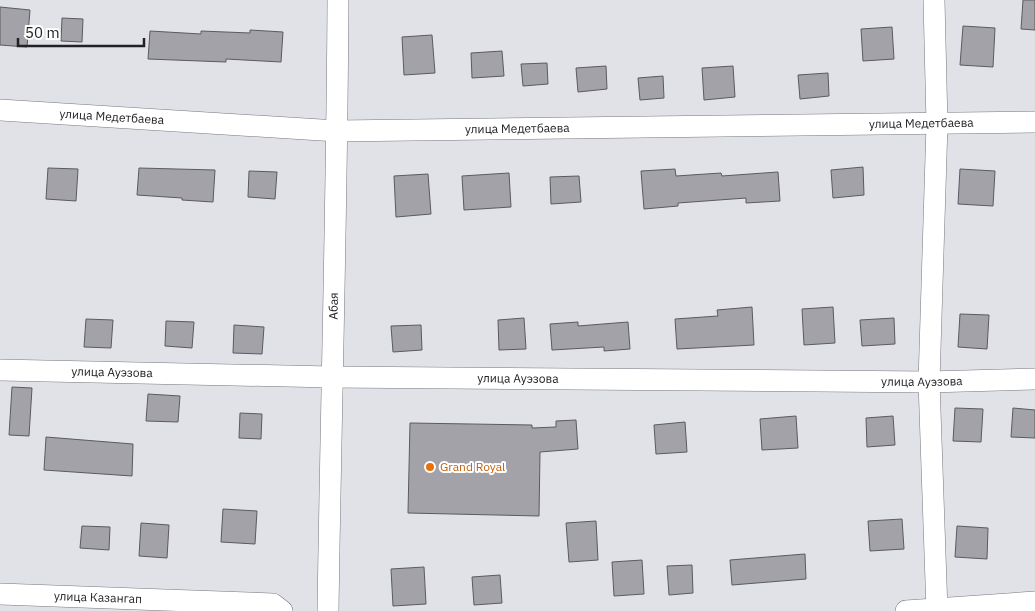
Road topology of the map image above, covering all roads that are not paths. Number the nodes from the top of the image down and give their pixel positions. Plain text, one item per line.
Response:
1 (338, 0) edge
2 (934, 0) edge
3 (0, 110) edge
4 (1035, 122) edge
5 (937, 124) junction
6 (337, 131) junction
7 (0, 370) edge
8 (331, 377) junction
9 (1035, 379) edge
10 (929, 382) junction
11 (0, 594) edge
12 (1035, 602) edge
13 (937, 610) edge
14 (282, 611) edge
15 (328, 611) edge
16 (906, 611) edge

1 - 6 street, Абая
2 - 5 street
3 - 6 street, улица Медетбаева
4 - 5 street, улица Медетбаева
5 - 6 street, улица Медетбаева
5 - 10 street
6 - 8 street, Абая
7 - 8 street, улица Ауэзова
8 - 10 street, улица Ауэзова
8 - 15 street, Абая
9 - 10 street, улица Ауэзова
10 - 13 street
11 - 14 street, улица Казангап
12 - 13 street
13 - 16 street

